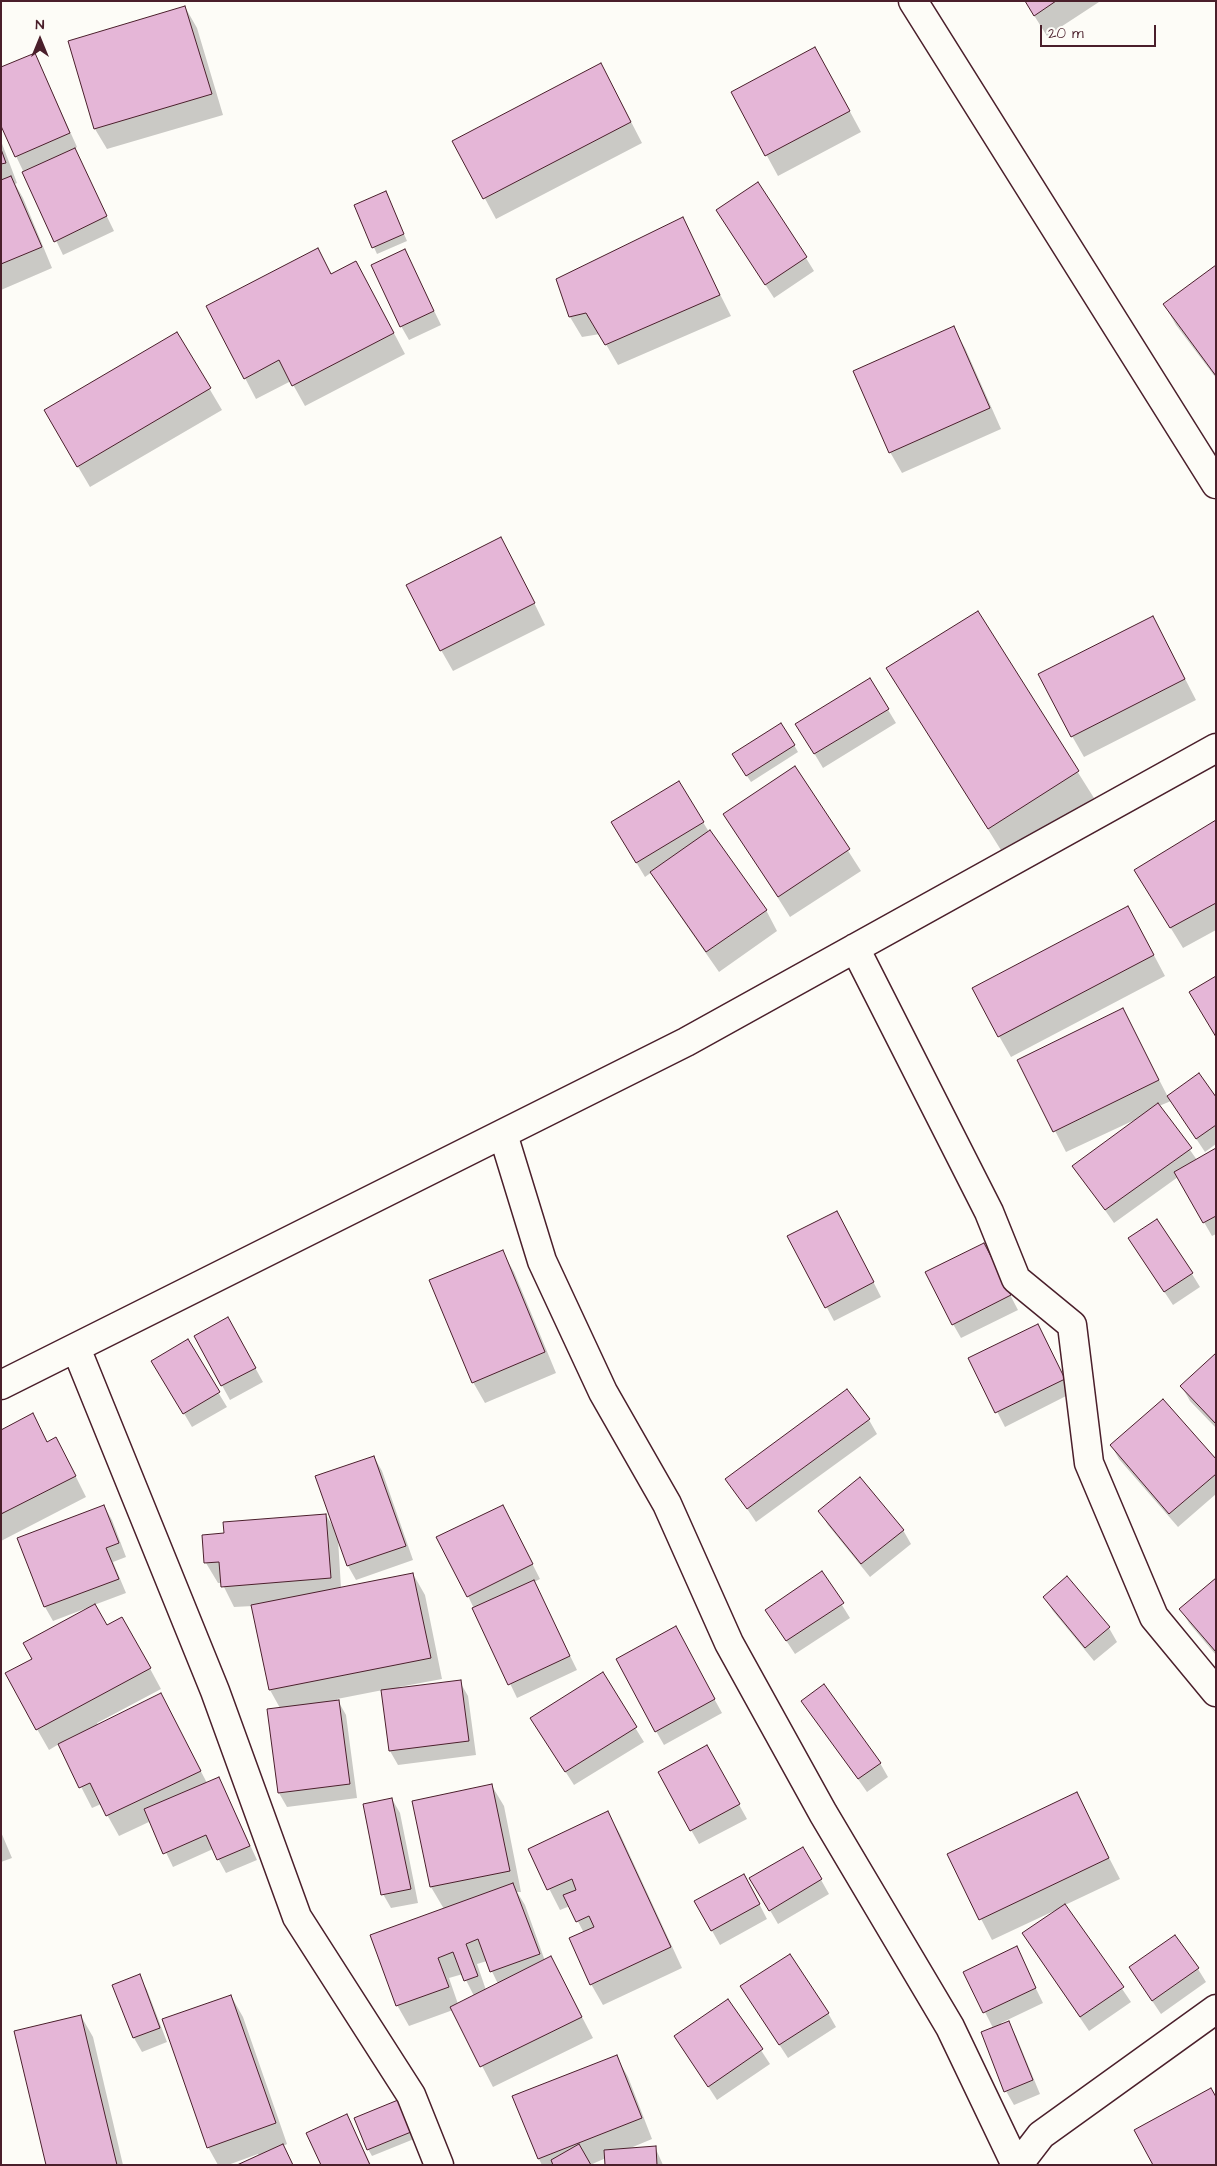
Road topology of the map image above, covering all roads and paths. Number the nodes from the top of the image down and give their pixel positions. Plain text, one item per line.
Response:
1 (913, 1) edge
2 (1216, 484) edge
3 (1216, 748) edge
4 (855, 948) junction
5 (503, 1134) junction
6 (76, 1348) junction
7 (1, 1385) edge
8 (1216, 1692) edge
9 (1216, 2009) edge
10 (439, 2165) edge
11 (1017, 2165) edge

1 - 2 street
3 - 4 street
4 - 5 street
4 - 8 street
5 - 6 street
5 - 11 street
6 - 7 street
6 - 10 street
9 - 11 street

